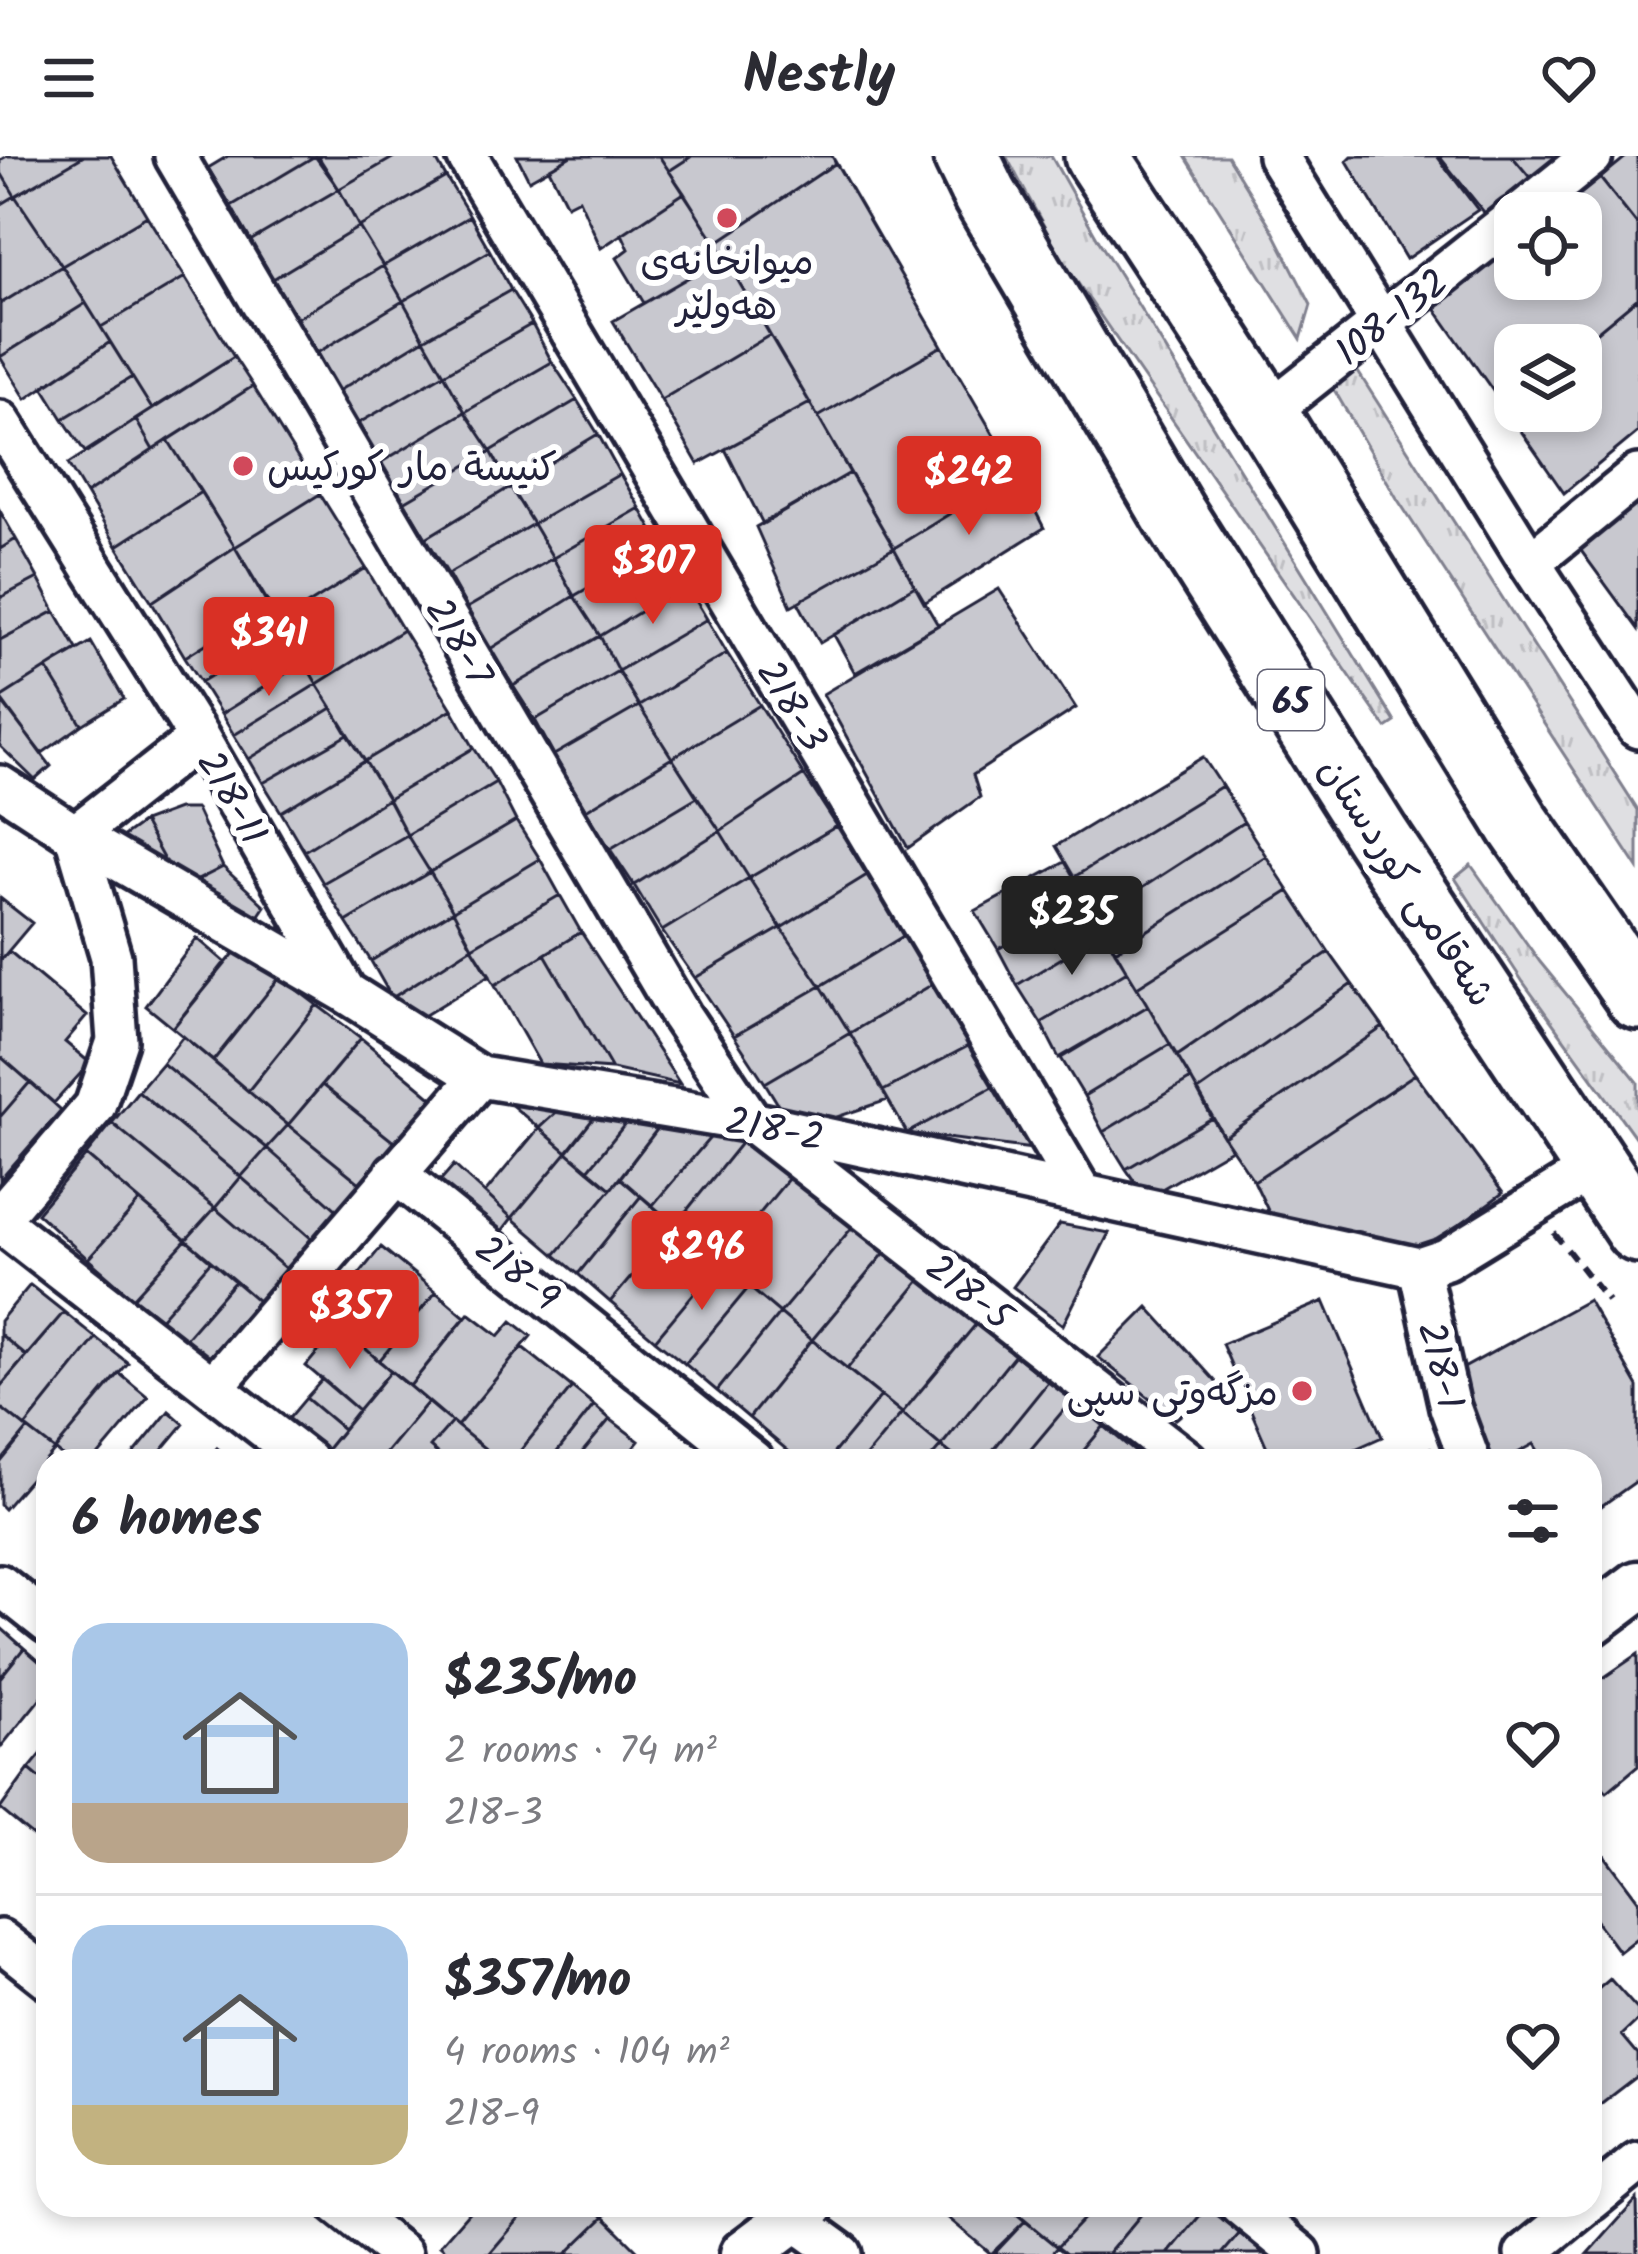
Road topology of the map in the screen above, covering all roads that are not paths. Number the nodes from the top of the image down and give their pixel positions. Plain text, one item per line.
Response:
1 (175, 156) edge
2 (467, 156) edge
3 (966, 156) edge
4 (1097, 156) edge
5 (1278, 156) edge
6 (1592, 156) edge
7 (1547, 192) edge
8 (1494, 234) edge
9 (1381, 325) junction
10 (1266, 415) junction
11 (0, 422) edge
12 (1638, 475) edge
13 (1530, 563) junction
14 (1638, 728) edge
15 (199, 738) junction
16 (0, 786) edge
17 (75, 836) junction
18 (346, 993) junction
19 (1638, 997) edge
20 (480, 1077) junction
21 (752, 1122) junction
22 (1594, 1168) junction
23 (395, 1173) junction
24 (1081, 1192) junction
25 (0, 1219) edge
26 (1638, 1230) edge
27 (1419, 1268) junction
28 (213, 1387) junction
29 (292, 1449) edge
30 (738, 1449) edge
31 (1172, 1449) edge
32 (1466, 1449) edge
33 (0, 1585) edge
34 (1638, 1586) edge
35 (1602, 1613) edge
36 (36, 1614) edge
37 (0, 1940) edge
38 (36, 1968) edge
39 (1638, 2162) edge
40 (1602, 2192) edge
41 (354, 2217) edge
42 (785, 2217) edge
43 (800, 2217) edge
44 (1255, 2217) edge
45 (1571, 2217) edge
46 (401, 2254) edge
47 (745, 2254) edge
48 (842, 2254) edge
49 (1300, 2254) edge
50 (1525, 2254) edge

1 - 21 street, 218-7
2 - 24 street, 218-3
3 - 22 highway, شەقامی کوردستان / 65
4 - 10 highway
5 - 9 street
6 - 7 street, 108-132
8 - 9 street, 108-132
9 - 10 street, 108-132
9 - 13 street
10 - 19 highway
11 - 15 street, 218-11
12 - 13 street
13 - 14 street
15 - 17 street
15 - 18 street, 218-11
16 - 17 street, 218-2
17 - 18 street, 218-2
17 - 25 street
18 - 20 street, 218-2
20 - 21 street, 218-2
20 - 23 street
21 - 24 street, 218-2
21 - 31 street, 218-5
22 - 26 highway, شەقامی کوردستان / 65
22 - 27 street
23 - 28 street
23 - 30 street, 218-9
24 - 27 street, 218-2
25 - 28 street
27 - 32 street, 218-1
28 - 29 street
33 - 36 street
34 - 35 street
37 - 38 street
39 - 40 street
41 - 46 street
42 - 47 street
43 - 48 street
44 - 49 street
45 - 50 street

